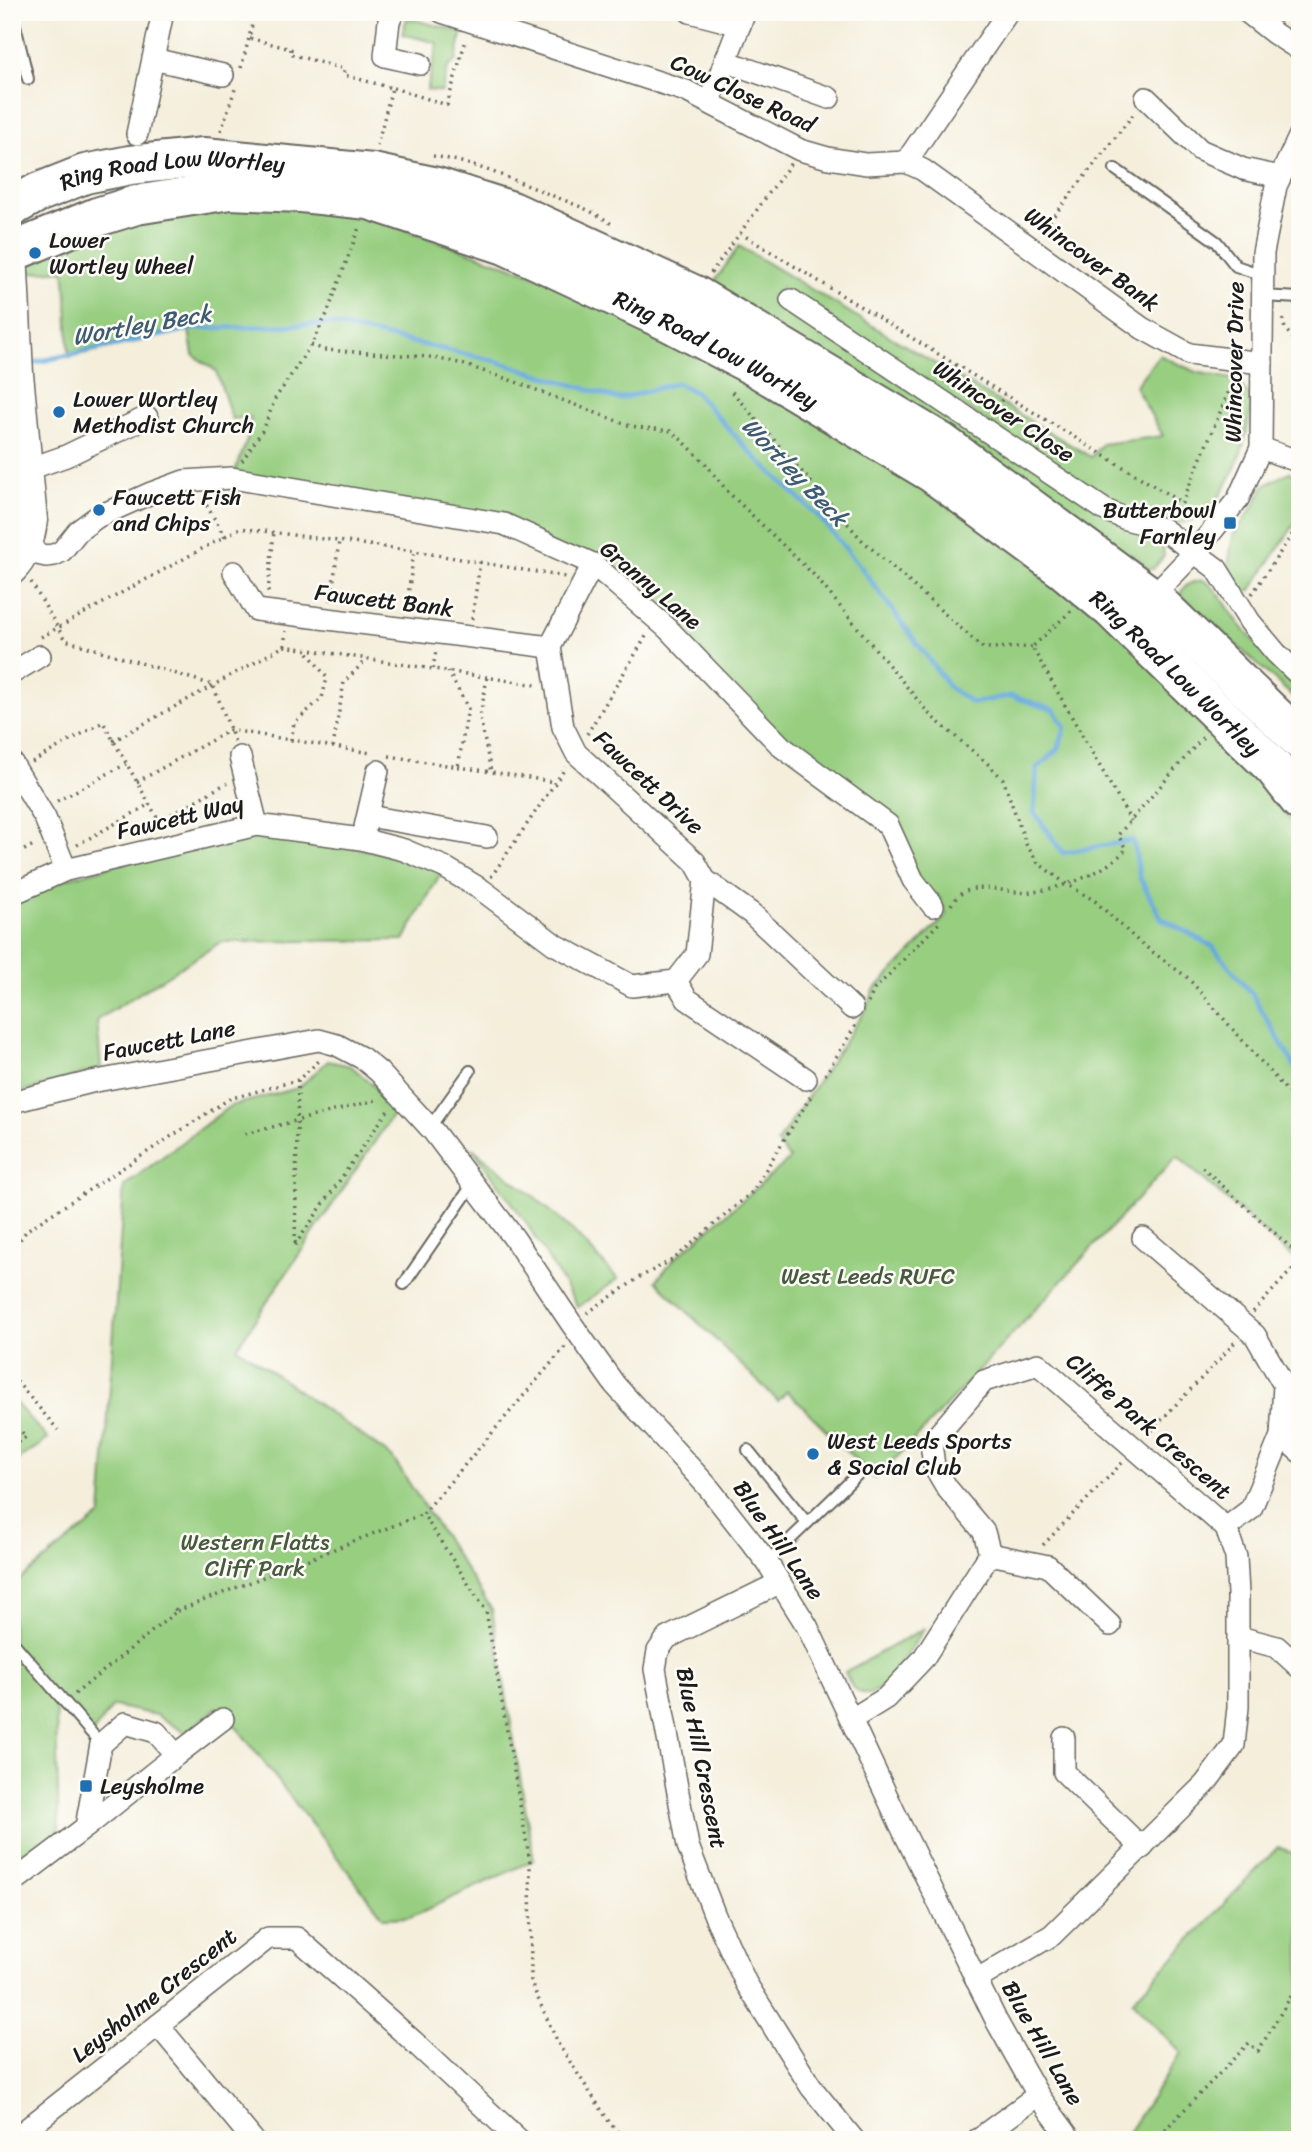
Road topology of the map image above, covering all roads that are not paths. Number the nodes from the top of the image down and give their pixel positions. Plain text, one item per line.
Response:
1 (163, 12) edge
2 (394, 12) edge
3 (690, 12) edge
4 (1008, 12) edge
5 (1247, 12) edge
6 (12, 13) edge
7 (458, 15) edge
8 (743, 18) edge
9 (1300, 50) edge
10 (153, 59) junction
11 (725, 61) junction
12 (420, 64) dead end
13 (28, 79) dead end
14 (232, 79) road end
15 (829, 98) dead end
16 (1146, 98) road end
17 (709, 102) junction
18 (137, 134) dead end
19 (1300, 135) edge
20 (906, 162) junction
21 (1115, 169) dead end
22 (1280, 177) junction
23 (371, 186) junction
24 (12, 207) edge
25 (12, 216) edge
26 (97, 217) junction
27 (12, 252) edge
28 (1267, 289) junction
29 (1300, 298) edge
30 (791, 300) dead end
31 (13, 308) edge
32 (1252, 362) junction
33 (147, 416) dead end
34 (1261, 447) junction
35 (1300, 462) edge
36 (26, 480) junction
37 (1195, 552) junction
38 (24, 569) edge
39 (234, 572) dead end
40 (589, 572) junction
41 (1153, 598) junction
42 (1101, 601) junction
43 (550, 647) junction
44 (37, 648) road end
45 (1161, 656) junction
46 (12, 673) edge
47 (1300, 676) edge
48 (1300, 740) edge
49 (242, 765) road end
50 (15, 767) edge
51 (377, 771) dead end
52 (1300, 800) edge
53 (368, 816) junction
54 (257, 825) junction
55 (487, 837) dead end
56 (361, 839) junction
57 (59, 853) junction
58 (705, 880) junction
59 (12, 894) edge
60 (942, 912) road end
61 (676, 981) junction
62 (860, 1011) road end
63 (337, 1045) joint
64 (470, 1071) dead end
65 (815, 1081) road end
66 (12, 1102) edge
67 (430, 1127) junction
68 (473, 1184) junction
69 (1143, 1238) dead end
70 (404, 1284) dead end
71 (1281, 1436) junction
72 (748, 1450) dead end
73 (1300, 1452) edge
74 (858, 1474) dead end
75 (807, 1523) junction
76 (1226, 1528) junction
77 (990, 1553) junction
78 (767, 1562) junction
79 (779, 1583) junction
80 (1110, 1625) dead end
81 (1239, 1637) junction
82 (12, 1641) edge
83 (1300, 1668) edge
84 (223, 1719) dead end
85 (852, 1719) junction
86 (1064, 1738) dead end
87 (101, 1744) junction
88 (176, 1755) junction
89 (86, 1827) junction
90 (1142, 1848) junction
91 (12, 1883) edge
92 (976, 1980) junction
93 (158, 2025) junction
94 (1038, 2095) junction
95 (21, 2137) edge
96 (253, 2140) edge
97 (519, 2140) edge
98 (854, 2140) edge
99 (977, 2140) edge
100 (1071, 2140) edge

1 - 10 street
2 - 12 street
3 - 8 street
4 - 20 street
5 - 9 street
6 - 13 lane
7 - 17 street, Cow Close Road
8 - 11 street
10 - 14 street
10 - 18 street
11 - 15 street
11 - 17 street
16 - 22 street
17 - 20 street, Cow Close Road
19 - 22 street, Whincover Drive
20 - 32 street, Whincover Bank
21 - 28 lane
22 - 28 street, Whincover Drive
23 - 24 highway, Ring Road Low Wortley
23 - 26 highway, Ring Road Low Wortley
23 - 41 highway, Ring Road Low Wortley
23 - 42 highway, Ring Road Low Wortley
25 - 26 highway
26 - 27 highway, Ring Road Low Wortley
27 - 31 street
28 - 29 lane
28 - 32 street, Whincover Drive
30 - 37 street, Whincover Close
31 - 36 street
32 - 34 street, Whincover Drive
33 - 36 street
34 - 35 street
34 - 37 street, Whincover Drive
36 - 38 street
37 - 41 street, Whincover Drive
37 - 47 street, Whincover Close
38 - 40 street, Granny Lane
39 - 43 street, Fawcett Bank
40 - 43 street
40 - 60 street, Granny Lane
41 - 42 street, Whincover Drive
41 - 45 highway
41 - 48 highway, Ring Road Low Wortley
42 - 45 highway, Ring Road Low Wortley
43 - 58 street, Fawcett Drive
44 - 46 street
45 - 52 highway, Ring Road Low Wortley
49 - 54 street
50 - 57 street
51 - 53 street
53 - 55 street
53 - 56 street
54 - 56 street, Fawcett Way
54 - 57 street, Fawcett Way
56 - 61 street, Fawcett Way
57 - 59 street, Fawcett Way
58 - 61 street
58 - 62 street, Fawcett Drive
61 - 65 street
63 - 66 street, Fawcett Lane
63 - 67 street, Blue Hill Lane
64 - 67 lane
67 - 68 street, Blue Hill Lane
68 - 70 lane
68 - 78 street, Blue Hill Lane
69 - 71 street
71 - 73 street
71 - 76 street
72 - 75 lane
74 - 75 lane
75 - 78 lane
76 - 77 street, Cliffe Park Crescent
76 - 81 street, Cliffe Park Crescent
77 - 80 street
77 - 85 street
78 - 79 street, Blue Hill Lane
79 - 85 street, Blue Hill Lane
79 - 98 street, Blue Hill Crescent
81 - 83 street
81 - 90 street, Cliffe Park Crescent
82 - 87 lane
84 - 88 street
85 - 92 street, Blue Hill Lane
86 - 90 street
87 - 88 street
87 - 89 street
88 - 89 street
89 - 91 street
90 - 92 street, Cliffe Park Crescent
92 - 94 street, Blue Hill Lane
93 - 95 street, Leysholme Crescent
93 - 96 street
93 - 97 street, Leysholme Crescent
94 - 99 street
94 - 100 street, Blue Hill Lane

